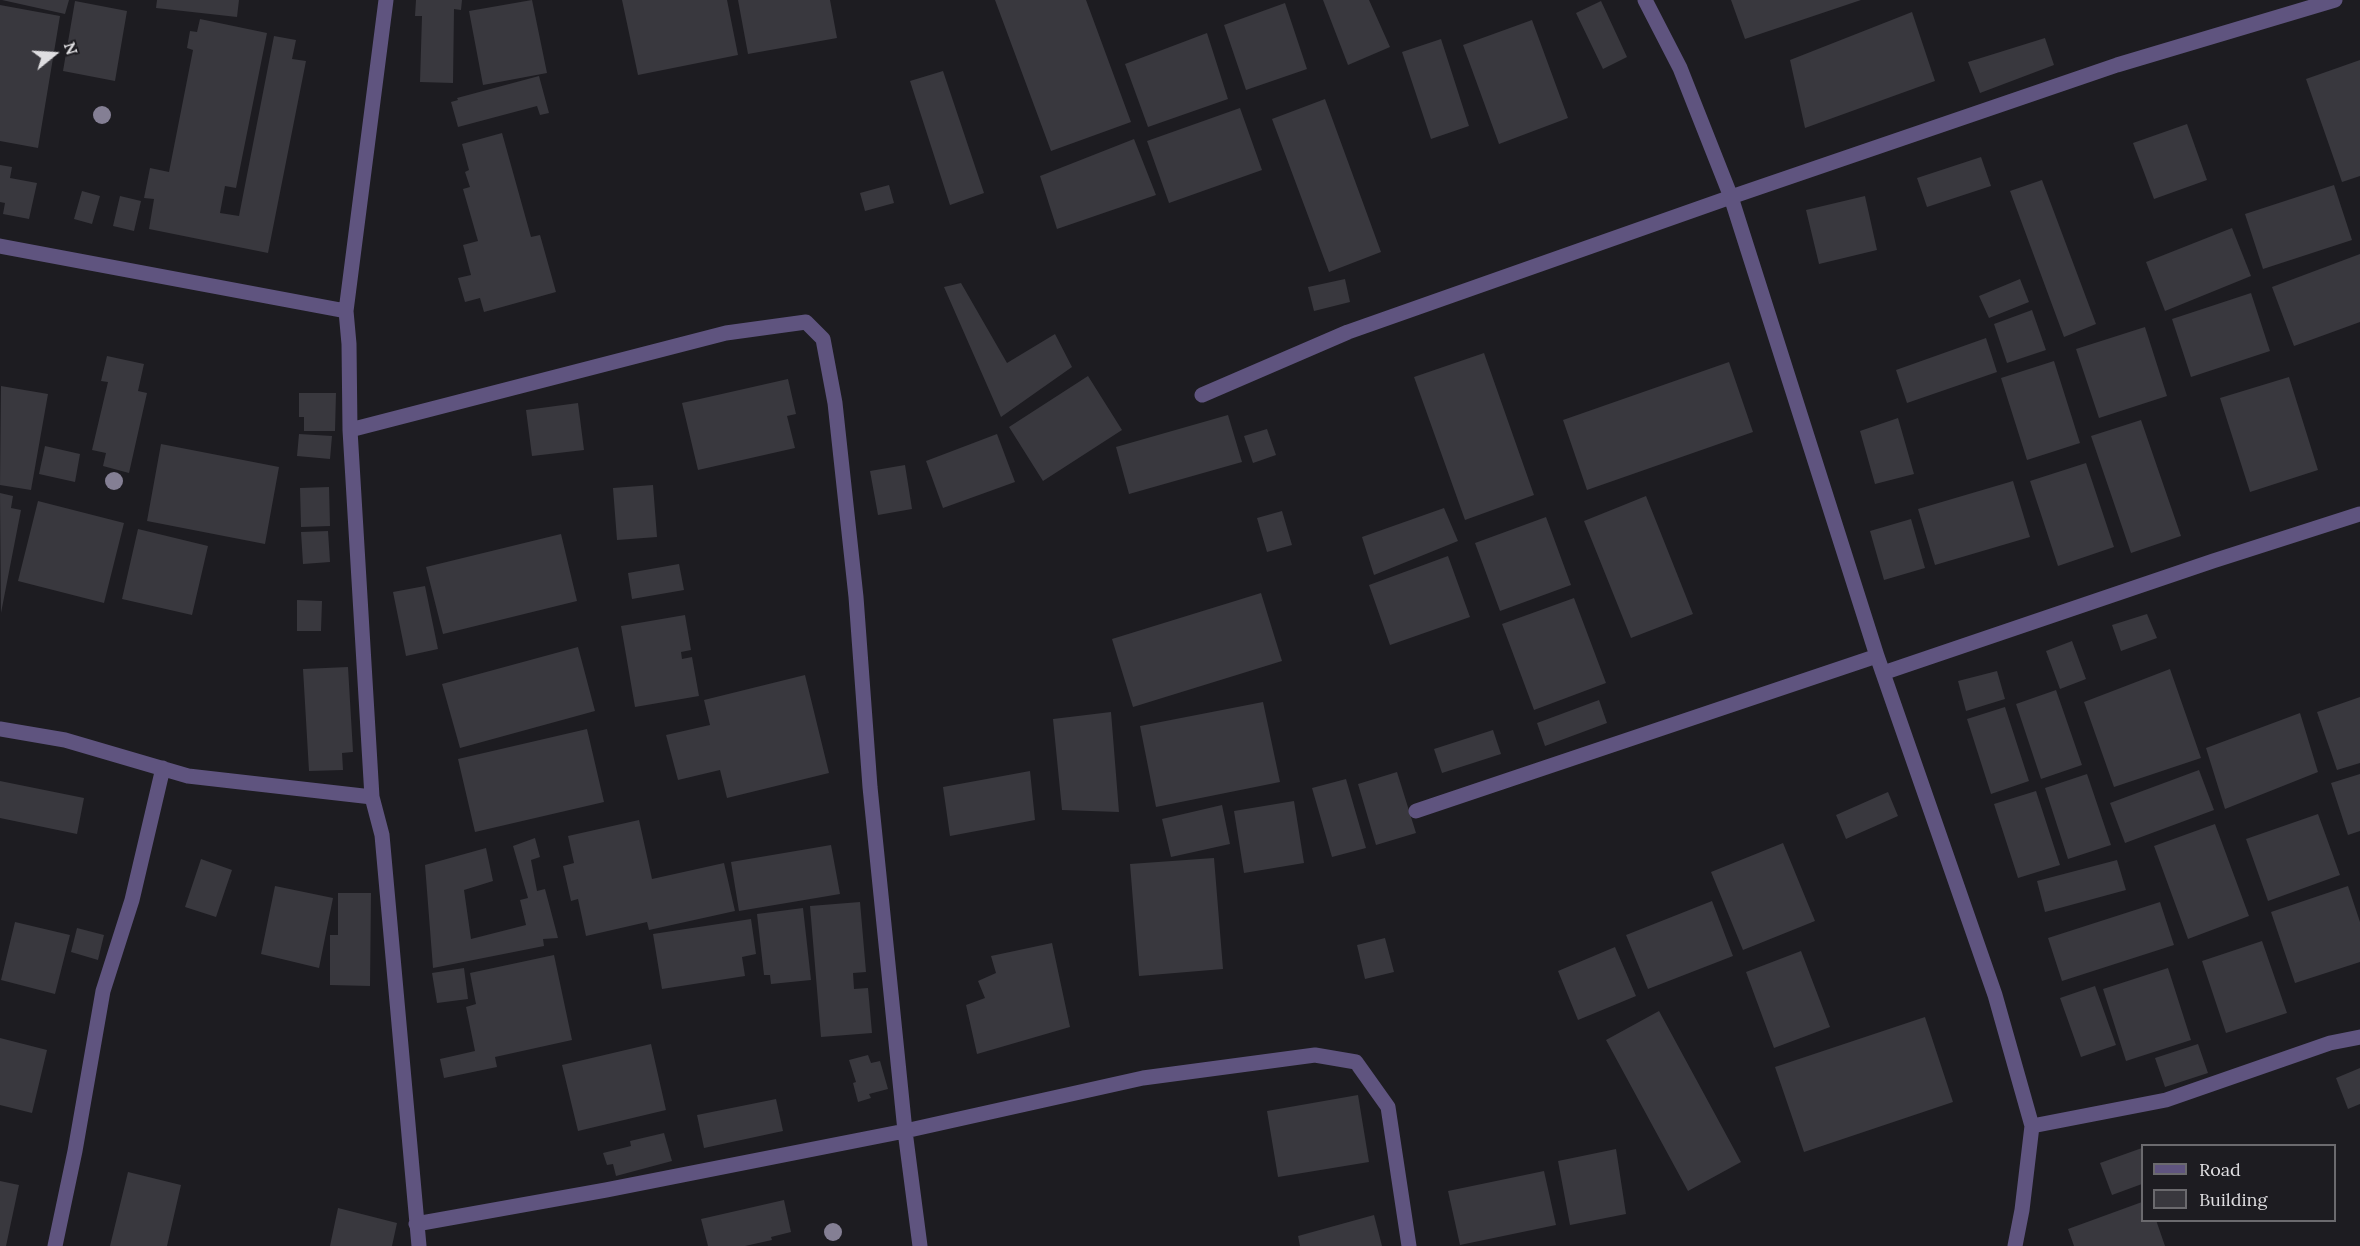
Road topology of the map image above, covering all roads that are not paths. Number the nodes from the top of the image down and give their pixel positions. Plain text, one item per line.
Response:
1 (386, 0) edge
2 (1645, 0) edge
3 (2335, 0) edge
4 (1731, 198) junction
5 (0, 246) edge
6 (346, 311) junction
7 (1202, 395) dead end
8 (350, 430) junction
9 (2360, 514) edge
10 (1877, 656) junction
11 (1883, 673) junction
12 (0, 729) edge
13 (163, 768) junction
14 (372, 797) junction
15 (1416, 811) dead end
16 (2360, 1037) edge
17 (2032, 1126) junction
18 (905, 1131) junction
19 (416, 1224) junction
20 (54, 1246) edge
21 (419, 1246) edge
22 (920, 1246) edge
23 (1409, 1246) edge
24 (2015, 1246) edge

1 - 6 street
2 - 4 street
3 - 4 street
4 - 7 street
4 - 10 street
5 - 6 street
6 - 8 street
8 - 14 street
8 - 18 street
9 - 11 street
10 - 11 street
10 - 15 street
11 - 17 street
12 - 13 street
13 - 14 street
13 - 20 street
14 - 19 street
16 - 17 street
17 - 24 street
18 - 19 street
18 - 22 street
18 - 23 street
19 - 21 street

